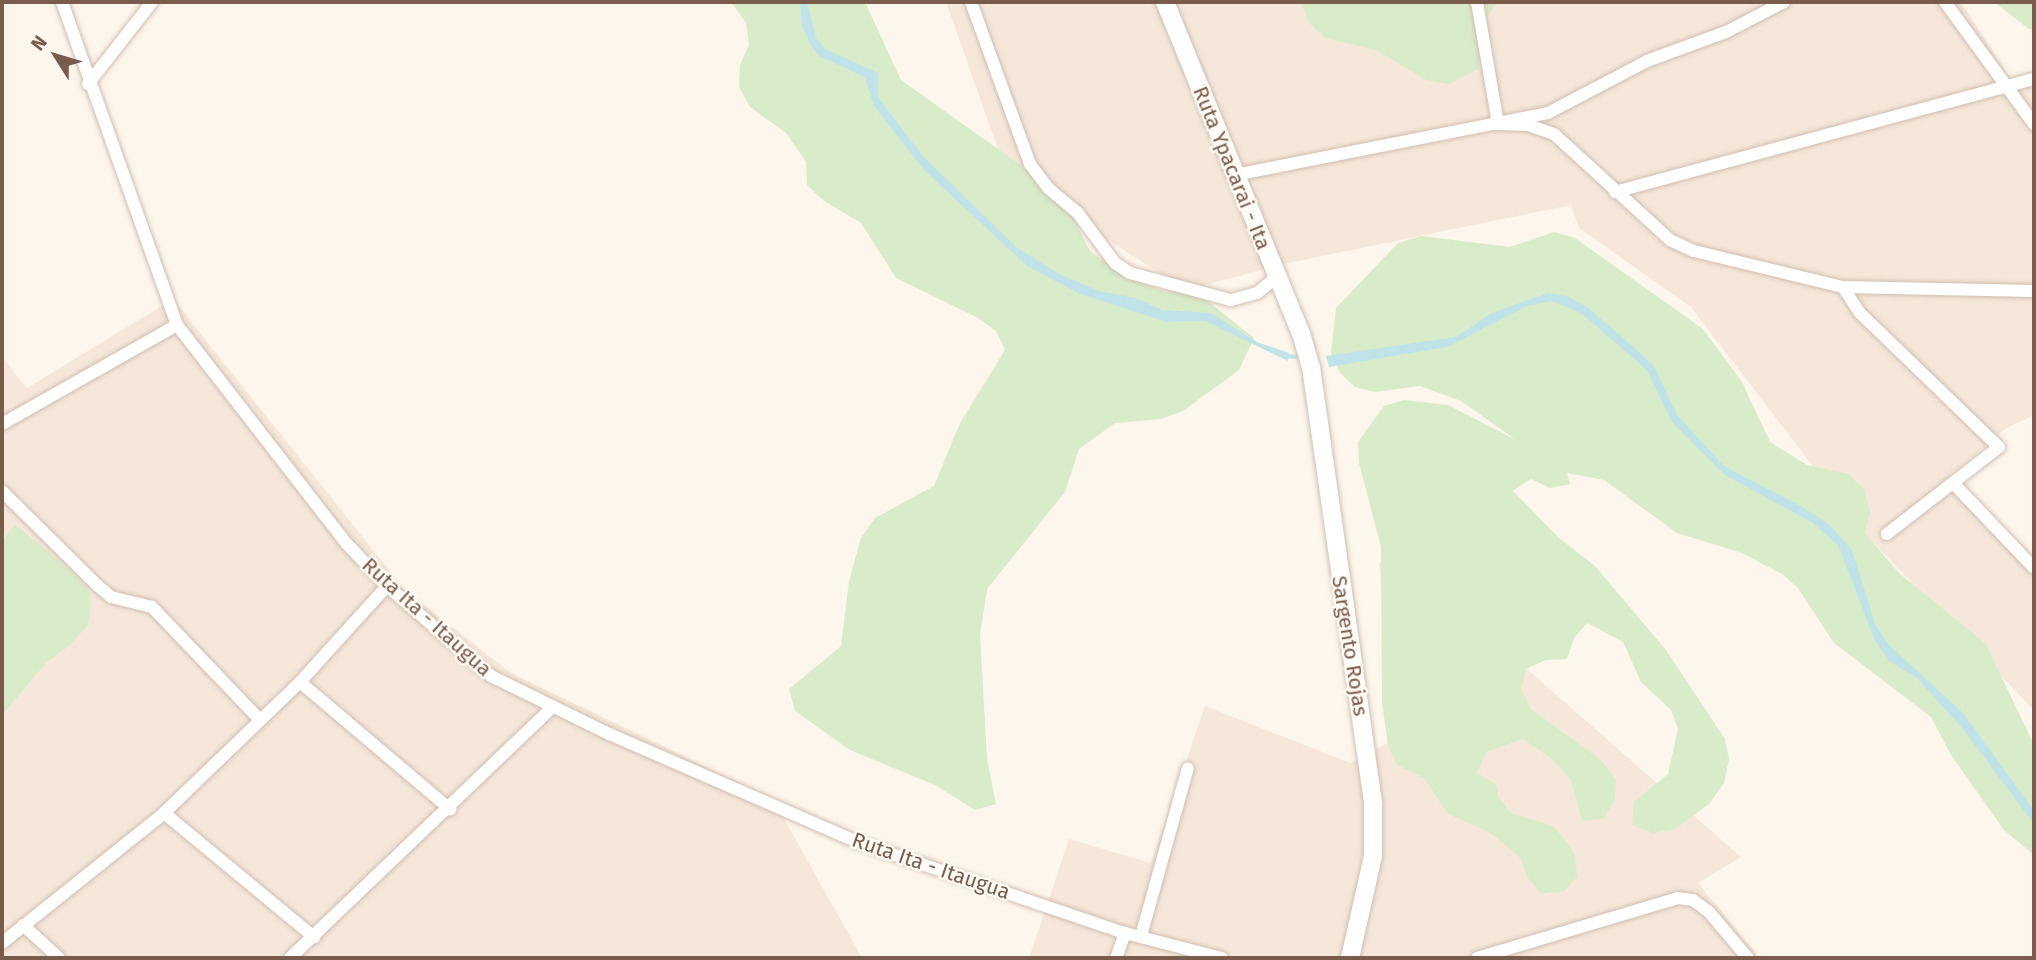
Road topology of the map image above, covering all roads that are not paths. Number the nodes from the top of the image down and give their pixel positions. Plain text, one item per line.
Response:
1 (62, 2) edge
2 (152, 2) edge
3 (971, 2) edge
4 (1165, 2) edge
5 (1477, 2) edge
6 (1945, 2) edge
7 (1779, 3) edge
8 (2034, 79) edge
9 (88, 84) junction
10 (2002, 85) junction
11 (1498, 124) junction
12 (2034, 124) edge
13 (1235, 175) junction
14 (1615, 192) junction
15 (1278, 277) junction
16 (1843, 286) junction
17 (2034, 291) edge
18 (177, 325) junction
19 (1301, 332) joint
20 (2, 424) edge
21 (1954, 483) junction
22 (2, 491) edge
23 (1887, 534) dead end
24 (2034, 568) edge
25 (387, 586) junction
26 (300, 682) junction
27 (552, 708) junction
28 (260, 720) junction
29 (1188, 768) dead end
30 (450, 809) junction
31 (164, 813) junction
32 (23, 925) junction
33 (1125, 933) junction
34 (4, 936) edge
35 (1141, 936) junction
36 (314, 937) junction
37 (59, 958) edge
38 (290, 958) edge
39 (1116, 958) edge
40 (1222, 958) edge
41 (1350, 958) edge
42 (1477, 958) edge
43 (1748, 958) edge

1 - 9 street, Ruta Ita - Itaugua
2 - 9 street
3 - 15 street
4 - 13 street, Ruta Ypacarai - Ita
5 - 11 street
6 - 10 street
7 - 11 street
8 - 10 street
9 - 18 street, Ruta Ita - Itaugua
10 - 12 street
10 - 14 street
11 - 13 street
11 - 14 street
13 - 15 street, Ruta Ypacarai - Ita
14 - 16 street
15 - 19 street, Ruta Ypacarai - Ita
16 - 17 street
16 - 21 street
18 - 20 street
18 - 25 street, Ruta Ita - Itaugua
19 - 41 street, Sargento Rojas
21 - 23 street
21 - 24 street
22 - 28 street
25 - 26 street
25 - 27 street, Ruta Ita - Itaugua
26 - 28 street
26 - 30 street
27 - 30 street
27 - 33 street, Ruta Ita - Itaugua
28 - 31 street
29 - 35 street
30 - 36 street
31 - 32 street
31 - 36 street
32 - 34 street
32 - 37 street
33 - 35 street, Ruta Ita - Itaugua
33 - 39 street
35 - 40 street, Ruta Ita - Itaugua
36 - 38 street
42 - 43 street

